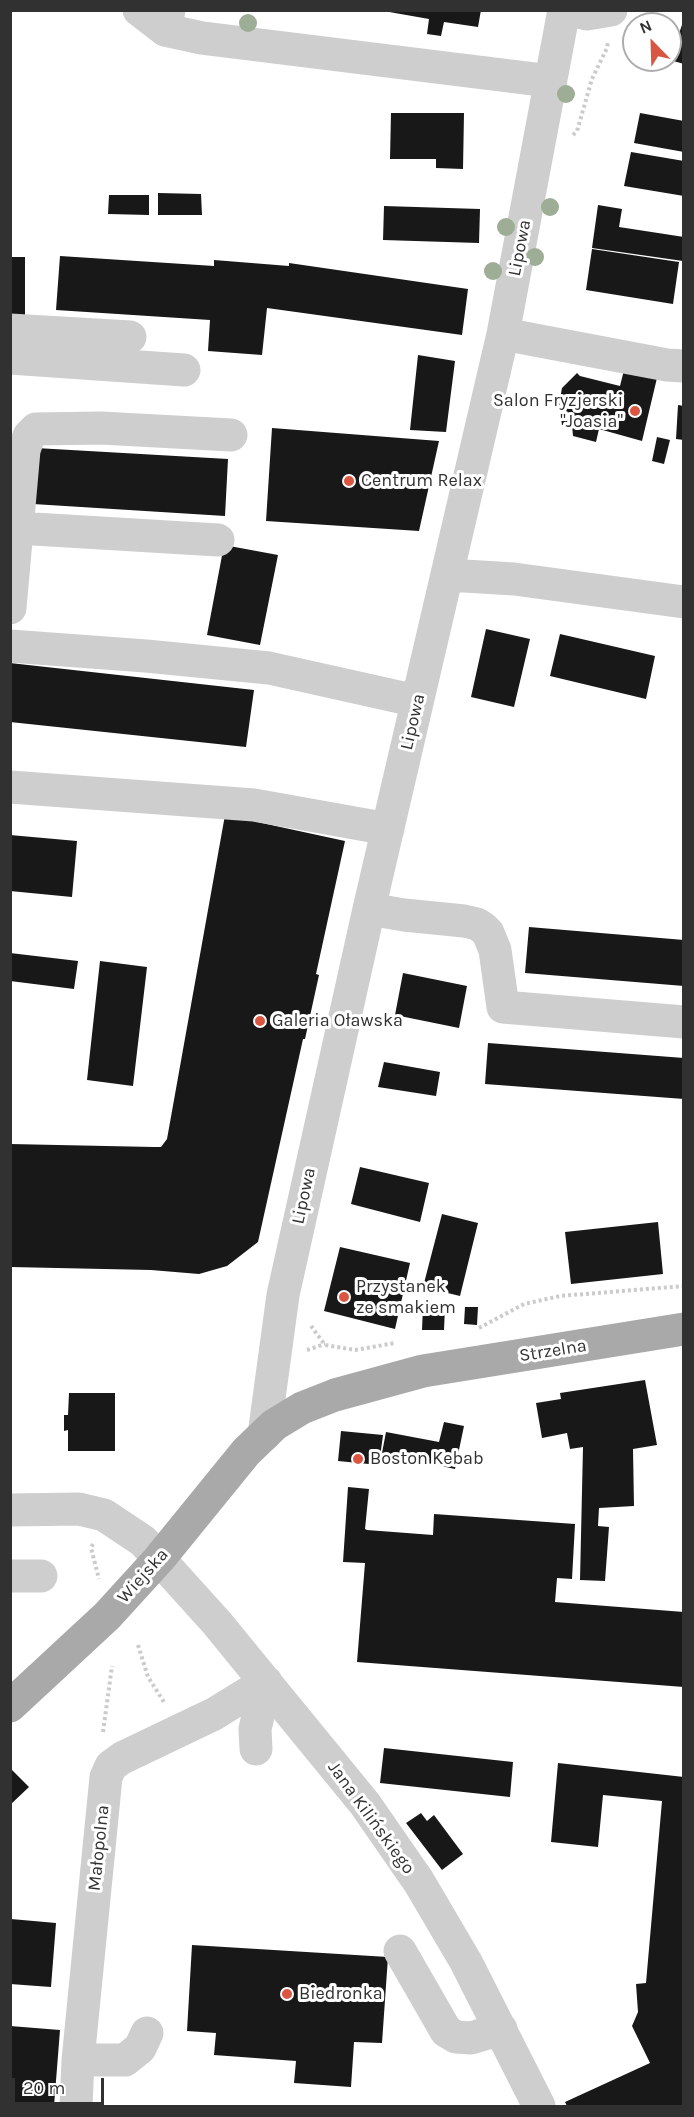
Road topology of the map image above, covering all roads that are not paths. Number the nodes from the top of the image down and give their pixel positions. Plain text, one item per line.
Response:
1 (564, 10) edge
2 (571, 10) edge
3 (611, 11) edge
4 (158, 17) edge
5 (550, 81) junction
6 (10, 330) edge
7 (503, 334) junction
8 (130, 337) dead end
9 (10, 358) edge
10 (684, 366) edge
11 (184, 370) dead end
12 (231, 435) dead end
13 (17, 528) junction
14 (218, 540) dead end
15 (448, 575) junction
16 (684, 602) edge
17 (10, 608) edge
18 (10, 646) edge
19 (417, 701) junction
20 (10, 787) edge
21 (388, 829) junction
22 (369, 909) junction
23 (684, 1022) edge
24 (684, 1329) edge
25 (264, 1435) junction
26 (10, 1510) edge
27 (159, 1559) junction
28 (266, 1682) junction
29 (10, 1706) edge
30 (256, 1749) dead end
31 (400, 1951) dead end
32 (501, 2029) junction
33 (147, 2033) dead end
34 (78, 2060) junction
35 (76, 2106) edge
36 (539, 2106) edge

1 - 5 street, Lipowa
2 - 3 street
4 - 5 street
5 - 7 street, Lipowa
6 - 8 street
7 - 10 street
7 - 15 street, Lipowa
9 - 11 street
12 - 13 street
13 - 14 street
13 - 17 street
15 - 16 street
15 - 19 street, Lipowa
18 - 19 street
19 - 21 street, Lipowa
20 - 21 street
21 - 22 street, Lipowa
22 - 23 street
22 - 25 street, Lipowa
24 - 25 main road, Strzelna
25 - 27 main road, Wiejska
26 - 27 street, Jana Kilińskiego
27 - 28 street, Jana Kilińskiego
27 - 29 main road, Wiejska
28 - 30 street
28 - 32 street, Jana Kilińskiego
28 - 34 street, Małopolna
31 - 32 street
32 - 36 street, Jana Kilińskiego
33 - 34 street
34 - 35 street, Małopolna

